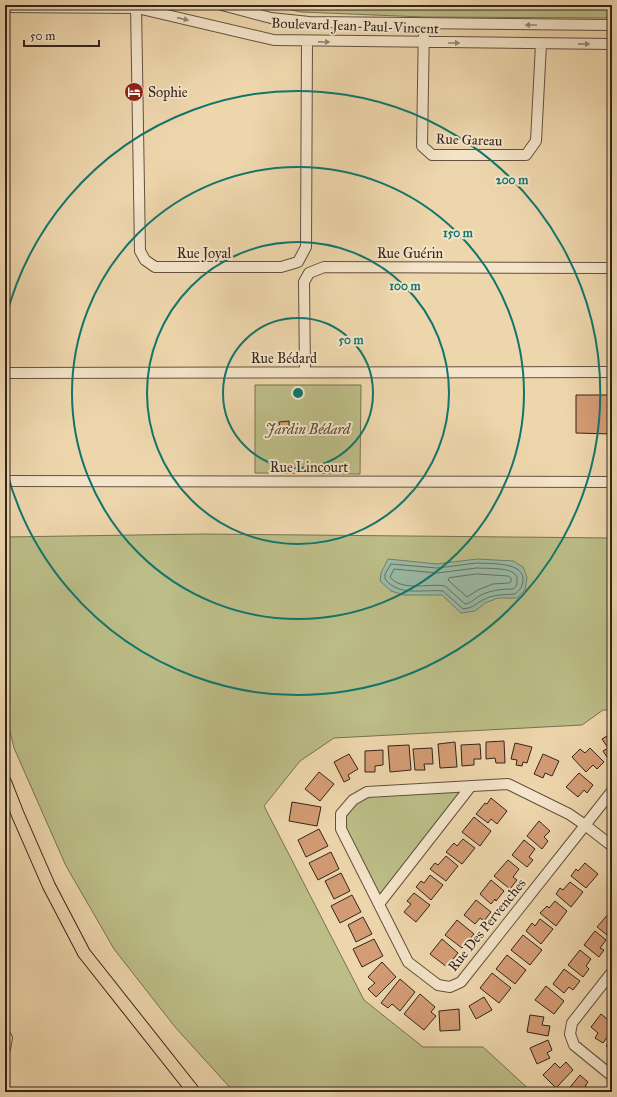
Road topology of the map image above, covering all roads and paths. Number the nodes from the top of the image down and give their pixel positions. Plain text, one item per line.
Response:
1 (222, 5) edge
2 (5, 7) edge
3 (136, 7) edge
4 (424, 24) junction
5 (612, 25) edge
6 (307, 41) junction
7 (424, 43) junction
8 (541, 44) junction
9 (612, 44) edge
10 (612, 268) edge
11 (305, 372) junction
12 (612, 372) edge
13 (5, 373) edge
14 (5, 481) edge
15 (612, 482) edge
16 (5, 782) edge
17 (471, 786) junction
18 (612, 791) edge
19 (585, 825) junction
20 (612, 846) edge
21 (379, 904) junction
22 (612, 972) edge
23 (5, 1035) edge
24 (5, 1049) edge
25 (612, 1076) edge
26 (194, 1092) edge

1 - 4 street, Boulevard Jean-Paul-Vincent
2 - 3 street, Boulevard Jean-Paul-Vincent
3 -> 6 street, Boulevard Jean-Paul-Vincent
3 - 6 street, Rue Joyal
5 -> 4 street, Boulevard Jean-Paul-Vincent
4 - 7 street, Rue Gareau
6 -> 7 street, Boulevard Jean-Paul-Vincent
7 -> 8 street, Boulevard Jean-Paul-Vincent
7 - 8 street, Rue Gareau
8 -> 9 street, Boulevard Jean-Paul-Vincent
10 - 11 street, Rue Guérin
11 - 12 street, Rue Bédard
11 - 13 street, Rue Bédard
14 - 15 street, Rue Lincourt
16 - 26 main road
17 - 19 street, Rue Des Pervenches
17 - 21 street
17 - 21 street, Rue Des Pervenches
18 - 19 street
19 - 20 street, Rue Des Pervenches
19 - 21 street, Rue Des Pervenches
22 - 25 street
23 - 24 street

